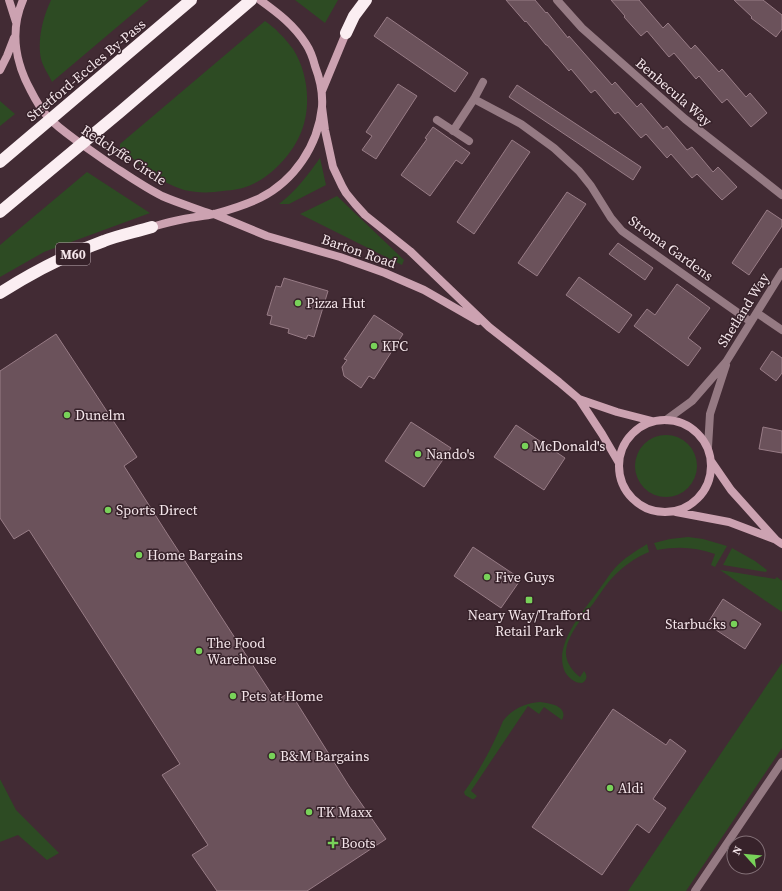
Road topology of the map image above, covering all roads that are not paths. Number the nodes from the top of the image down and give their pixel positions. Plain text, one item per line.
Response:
1 (9, 0) edge
2 (23, 0) edge
3 (191, 0) edge
4 (251, 0) edge
5 (260, 0) edge
6 (366, 0) edge
7 (557, 0) edge
8 (16, 23) junction
9 (346, 32) joint
10 (15, 36) junction
11 (0, 70) edge
12 (483, 82) dead end
13 (321, 92) junction
14 (474, 99) junction
15 (322, 107) junction
16 (437, 120) dead end
17 (453, 131) junction
18 (469, 141) dead end
19 (0, 162) edge
20 (782, 195) edge
21 (0, 212) edge
22 (213, 214) junction
23 (152, 227) joint
24 (782, 272) edge
25 (0, 293) edge
26 (757, 313) junction
27 (751, 322) junction
28 (489, 327) junction
29 (782, 330) edge
30 (726, 362) junction
31 (579, 399) junction
32 (666, 420) junction
33 (652, 421) junction
34 (708, 447) junction
35 (711, 461) junction
36 (619, 463) junction
37 (676, 512) junction
38 (779, 542) edge
39 (782, 762) edge
40 (695, 891) edge

1 - 8 main road
2 - 8 main road, Redclyffe Circle
3 - 19 highway, Stretford-Eccles By-Pass
4 - 21 highway
5 - 13 main road
6 - 9 highway
7 - 20 street, Benbecula Way
8 - 10 main road, Redclyffe Circle
9 - 13 main road
10 - 11 main road
10 - 22 main road, Redclyffe Circle
12 - 14 street
13 - 15 main road
14 - 17 street
14 - 27 street, Stroma Gardens
15 - 22 main road
15 - 28 main road, Barton Road
16 - 17 street
17 - 18 street
22 - 23 main road
22 - 28 main road, Barton Road
23 - 25 highway, M60
24 - 26 street, Shetland Way
26 - 27 street, Shetland Way
26 - 29 street
27 - 30 street, Shetland Way
28 - 31 main road, Barton Road
30 - 32 street, Shetland Way
30 - 34 street, Shetland Way
31 - 33 main road, Barton Road
31 - 36 main road, Barton Road
32 - 33 main road
32 - 34 main road
33 - 36 main road
34 - 35 main road
35 - 37 main road
35 - 38 main road
36 - 37 main road
37 - 38 main road
39 - 40 street

